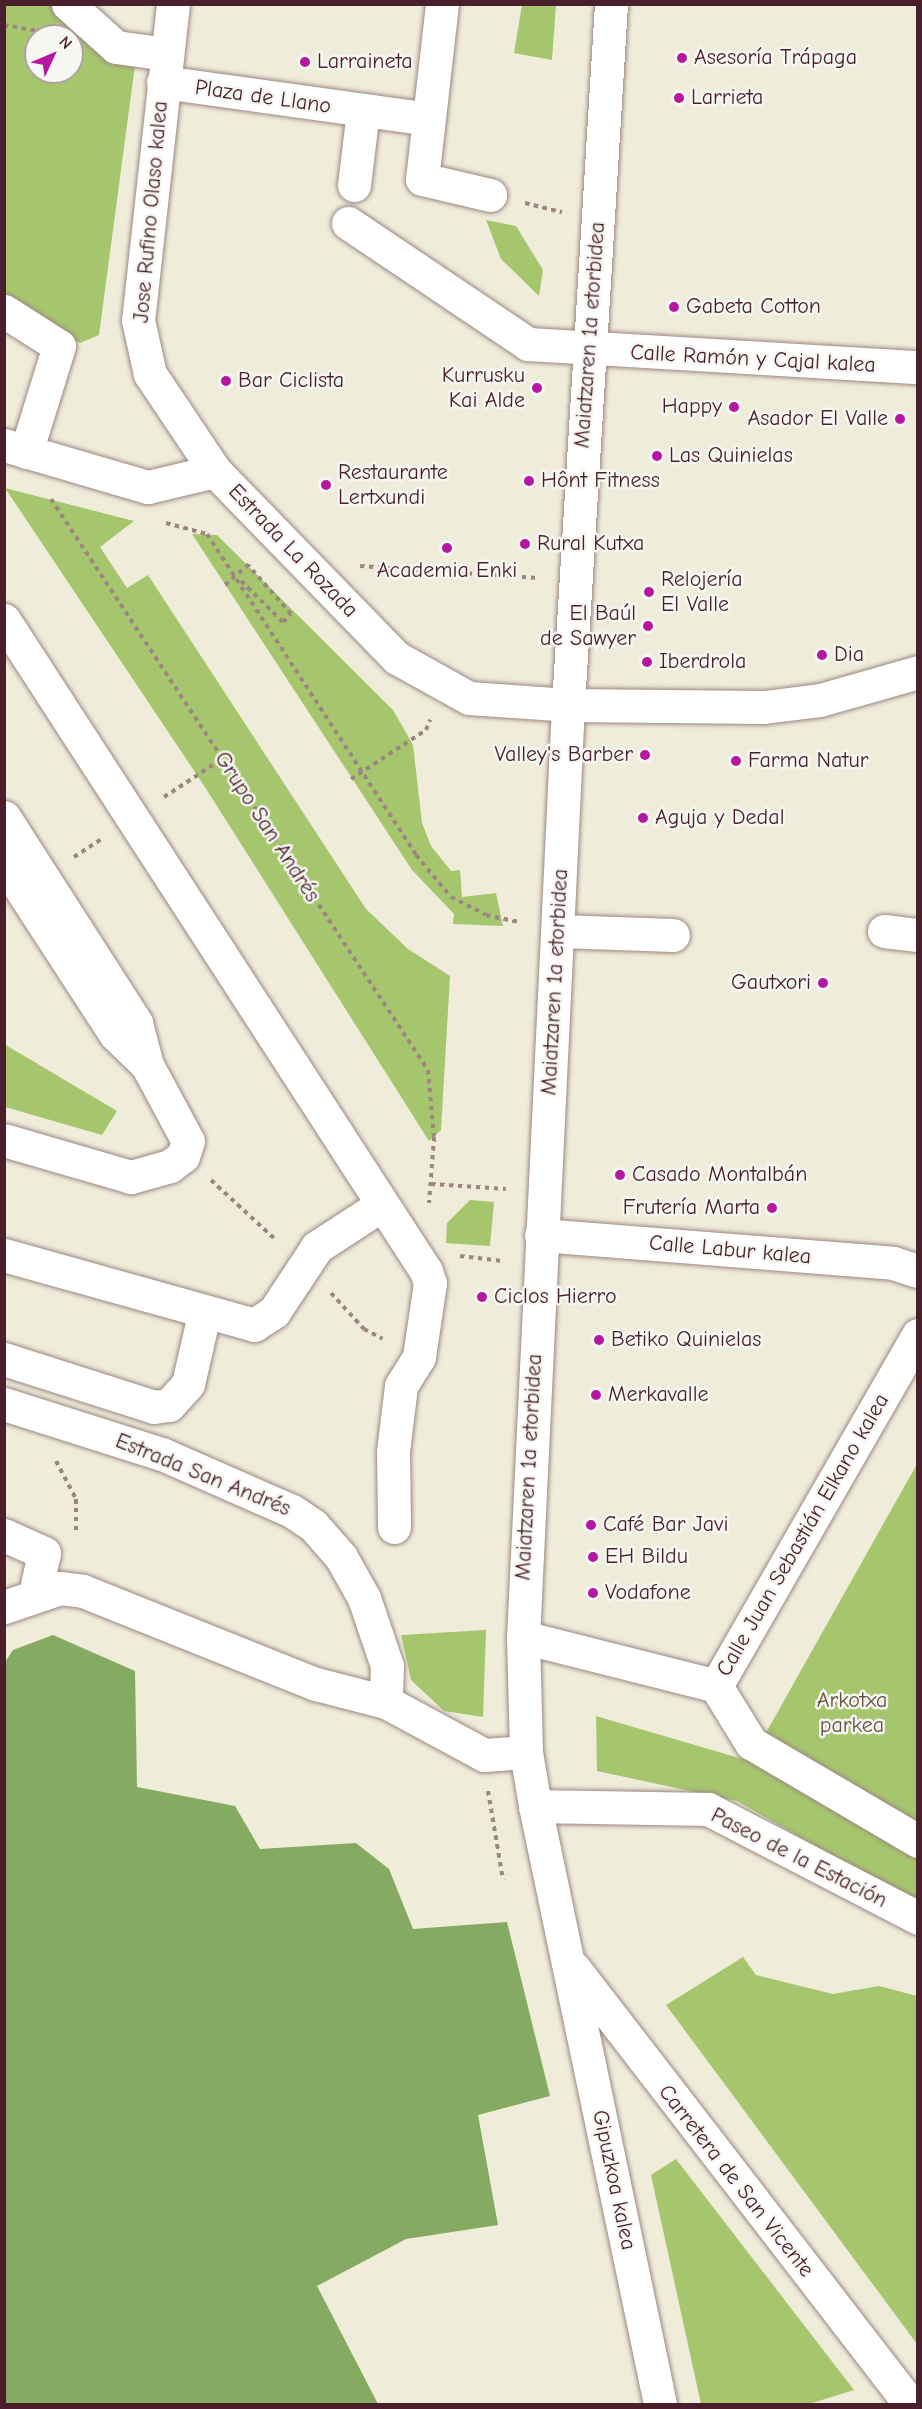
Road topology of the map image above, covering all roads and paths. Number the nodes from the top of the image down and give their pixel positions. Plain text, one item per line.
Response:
1 (68, 4) edge
2 (173, 4) edge
3 (442, 4) edge
4 (611, 4) edge
5 (4, 25) edge
6 (24, 29) edge
7 (164, 68) junction
8 (363, 111) junction
9 (428, 119) junction
10 (354, 185) dead end
11 (490, 195) joint
12 (597, 220) junction
13 (348, 223) dead end
14 (4, 311) edge
15 (589, 350) junction
16 (918, 367) edge
17 (15, 448) edge
18 (215, 471) junction
19 (44, 489) dead end
20 (153, 519) dead end
21 (303, 562) junction
22 (236, 576) junction
23 (575, 581) junction
24 (225, 585) dead end
25 (4, 620) edge
26 (918, 672) edge
27 (568, 705) junction
28 (411, 741) dead end
29 (222, 759) junction
30 (362, 771) junction
31 (195, 777) dead end
32 (351, 779) dead end
33 (4, 817) edge
34 (4, 863) edge
35 (559, 928) junction
36 (884, 931) dead end
37 (673, 935) dead end
38 (918, 935) edge
39 (147, 1065) junction
40 (4, 1140) edge
41 (431, 1184) junction
42 (506, 1189) dead end
43 (380, 1206) junction
44 (429, 1206) dead end
45 (540, 1249) junction
46 (411, 1250) junction
47 (4, 1255) edge
48 (918, 1271) edge
49 (327, 1289) dead end
50 (204, 1314) junction
51 (364, 1329) dead end
52 (918, 1335) edge
53 (4, 1359) edge
54 (4, 1404) edge
55 (50, 1454) dead end
56 (394, 1527) dead end
57 (4, 1535) edge
58 (48, 1591) junction
59 (4, 1607) edge
60 (523, 1636) junction
61 (716, 1686) junction
62 (386, 1702) junction
63 (526, 1752) junction
64 (490, 1802) dead end
65 (535, 1806) junction
66 (918, 1841) edge
67 (503, 1880) dead end
68 (918, 1918) edge
69 (564, 1956) junction
70 (660, 2404) edge
71 (910, 2404) edge

1 - 7 street, Plaza de Llano
2 - 7 street, Jose Rufino Olaso kalea
3 - 9 street
4 - 12 street, Maiatzaren 1a etorbidea
5 - 6 path
7 - 8 street, Plaza de Llano
7 - 18 street, Jose Rufino Olaso kalea
8 - 9 street, Plaza de Llano
8 - 10 street, Plaza de Llano
9 - 11 street
11 - 12 path
12 - 15 street, Maiatzaren 1a etorbidea
13 - 15 street, Calle Ramón y Cajal kalea
14 - 17 street
15 - 16 street, Calle Ramón y Cajal kalea
15 - 23 street, Maiatzaren 1a etorbidea
17 - 18 street, Estrada La Rozada
18 - 21 street, Estrada La Rozada
19 - 29 path, Grupo San Andrés
20 - 22 path
21 - 23 path
21 - 27 street, Estrada La Rozada
22 - 22 path
22 - 24 path
22 - 30 path
23 - 27 street, Maiatzaren 1a etorbidea
25 - 43 street
26 - 27 street, Estrada La Rozada
27 - 35 street, Maiatzaren 1a etorbidea
28 - 30 path
29 - 31 path
29 - 41 path, Grupo San Andrés
30 - 32 path
30 - 35 path
33 - 39 street
34 - 39 street
35 - 37 street
35 - 45 street, Maiatzaren 1a etorbidea
36 - 38 street
39 - 40 street
41 - 42 path
41 - 44 path, Grupo San Andrés
43 - 46 street
43 - 50 street
45 - 46 path
45 - 48 street, Calle Labur kalea
45 - 60 street, Maiatzaren 1a etorbidea
46 - 56 street
47 - 50 street
49 - 51 path
50 - 53 street
52 - 61 street, Calle Juan Sebastián Elkano kalea
54 - 62 street, Estrada San Andrés
55 - 58 path
57 - 58 street
58 - 59 street
58 - 62 street
60 - 61 street, Calle Juan Sebastián Elkano kalea
60 - 63 street, Maiatzaren 1a etorbidea
61 - 66 street
62 - 63 street
63 - 65 street, Maiatzaren 1a etorbidea
64 - 67 path
65 - 68 street, Paseo de la Estación
65 - 69 street, Maiatzaren 1a etorbidea
69 - 70 street, Gipuzkoa kalea
69 - 71 street, Carretera de San Vicente

